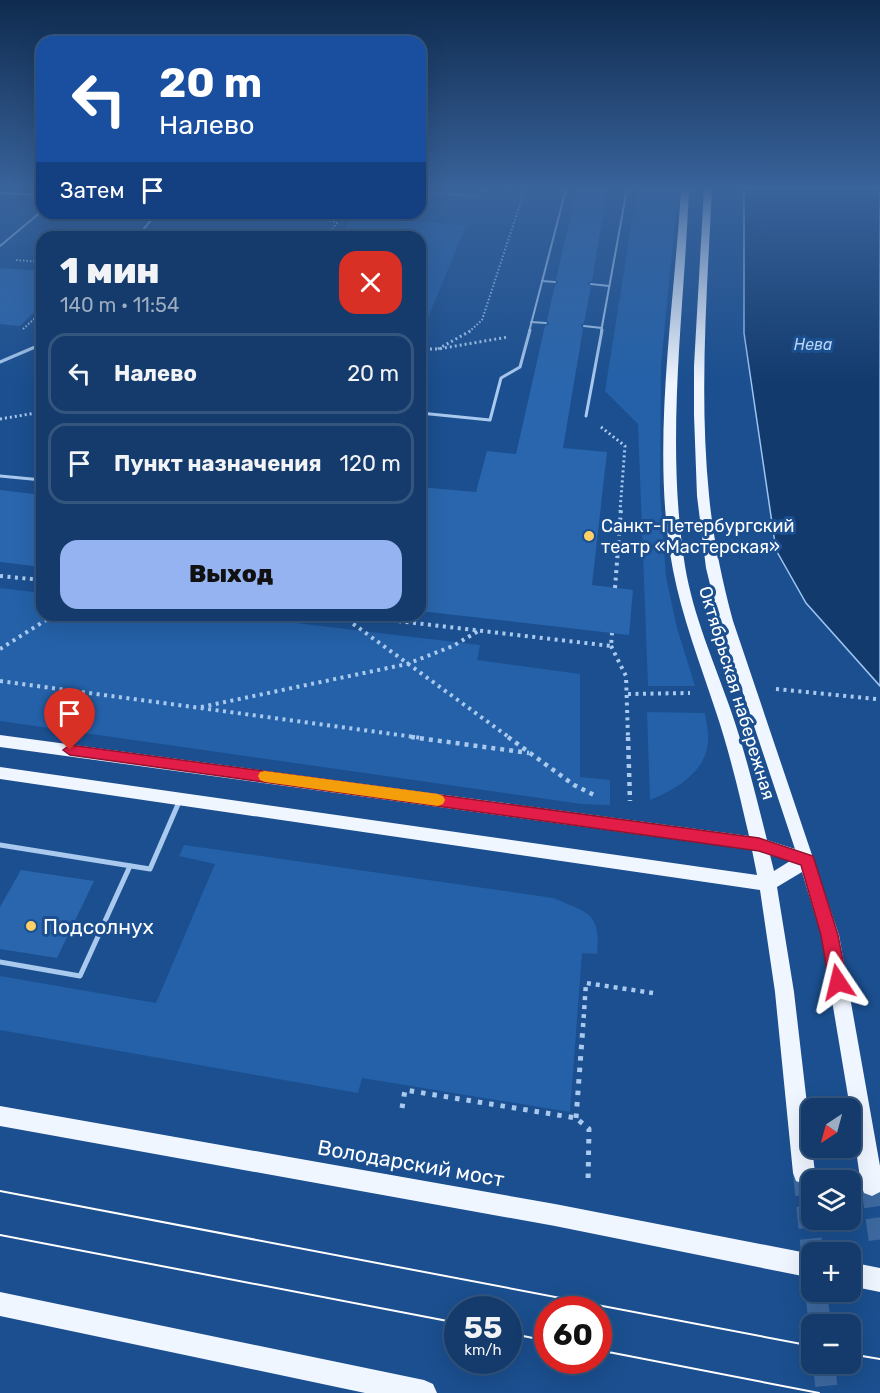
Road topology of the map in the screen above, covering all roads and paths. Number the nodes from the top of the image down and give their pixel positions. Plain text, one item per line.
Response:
1 (504, 254) edge
2 (549, 254) edge
3 (615, 254) edge
4 (680, 254) edge
5 (705, 254) edge
6 (10, 260) dead end
7 (36, 262) edge
8 (542, 281) junction
9 (555, 282) dead end
10 (591, 284) dead end
11 (609, 286) junction
12 (531, 322) junction
13 (546, 323) dead end
14 (584, 326) dead end
15 (602, 328) junction
16 (528, 334) junction
17 (36, 347) edge
18 (426, 349) edge
19 (438, 349) junction
20 (0, 362) edge
21 (36, 413) edge
22 (426, 414) edge
23 (586, 416) joint
24 (0, 419) edge
25 (0, 476) edge
26 (36, 479) edge
27 (0, 577) edge
28 (36, 579) edge
29 (615, 588) dead end
30 (44, 621) edge
31 (348, 621) edge
32 (400, 621) edge
33 (480, 630) junction
34 (612, 633) dead end
35 (611, 646) junction
36 (0, 649) edge
37 (407, 664) junction
38 (0, 681) edge
39 (772, 688) dead end
40 (697, 693) dead end
41 (628, 694) junction
42 (876, 699) dead end
43 (198, 707) junction
44 (0, 741) edge
45 (529, 753) junction
46 (0, 773) edge
47 (601, 797) dead end
48 (180, 799) junction
49 (620, 800) dead end
50 (0, 844) edge
51 (759, 844) junction
52 (807, 860) junction
53 (130, 866) junction
54 (768, 884) junction
55 (0, 962) edge
56 (653, 993) dead end
57 (402, 1108) dead end
58 (0, 1116) edge
59 (576, 1118) junction
60 (804, 1170) tunnel mouth
61 (588, 1184) dead end
62 (872, 1185) tunnel mouth
63 (801, 1264) edge
64 (861, 1276) edge
65 (880, 1280) edge
66 (0, 1304) edge
67 (424, 1393) edge

1 - 19 path
2 - 8 lane
3 - 11 lane
4 - 51 main road, Октябрьская набережная
5 - 52 main road, Октябрьская набережная
6 - 7 path
8 - 9 lane
8 - 12 lane
10 - 11 lane
11 - 15 lane
12 - 13 lane
12 - 16 lane
14 - 15 lane
15 - 23 lane
16 - 19 path
16 - 22 lane
17 - 20 lane
18 - 19 path
21 - 24 path
23 - 29 path
25 - 26 lane
27 - 28 path
30 - 36 path
31 - 37 path
32 - 33 path
33 - 35 path
33 - 37 path
34 - 35 path
35 - 41 path
37 - 43 path
37 - 45 path
38 - 43 path
39 - 42 path
40 - 41 path
41 - 49 path
43 - 45 path
44 - 51 main road
45 - 47 path
46 - 48 main road
48 - 53 lane
48 - 54 main road
50 - 53 lane
51 - 52 main road
51 - 54 main road, Октябрьская набережная
52 - 54 main road
52 - 62 main road, Октябрьская набережная
53 - 55 lane
54 - 60 main road, Октябрьская набережная
56 - 59 path
57 - 59 path
58 - 63 main road, Володарский мост
59 - 61 path
64 - 65 main road
66 - 67 main road

